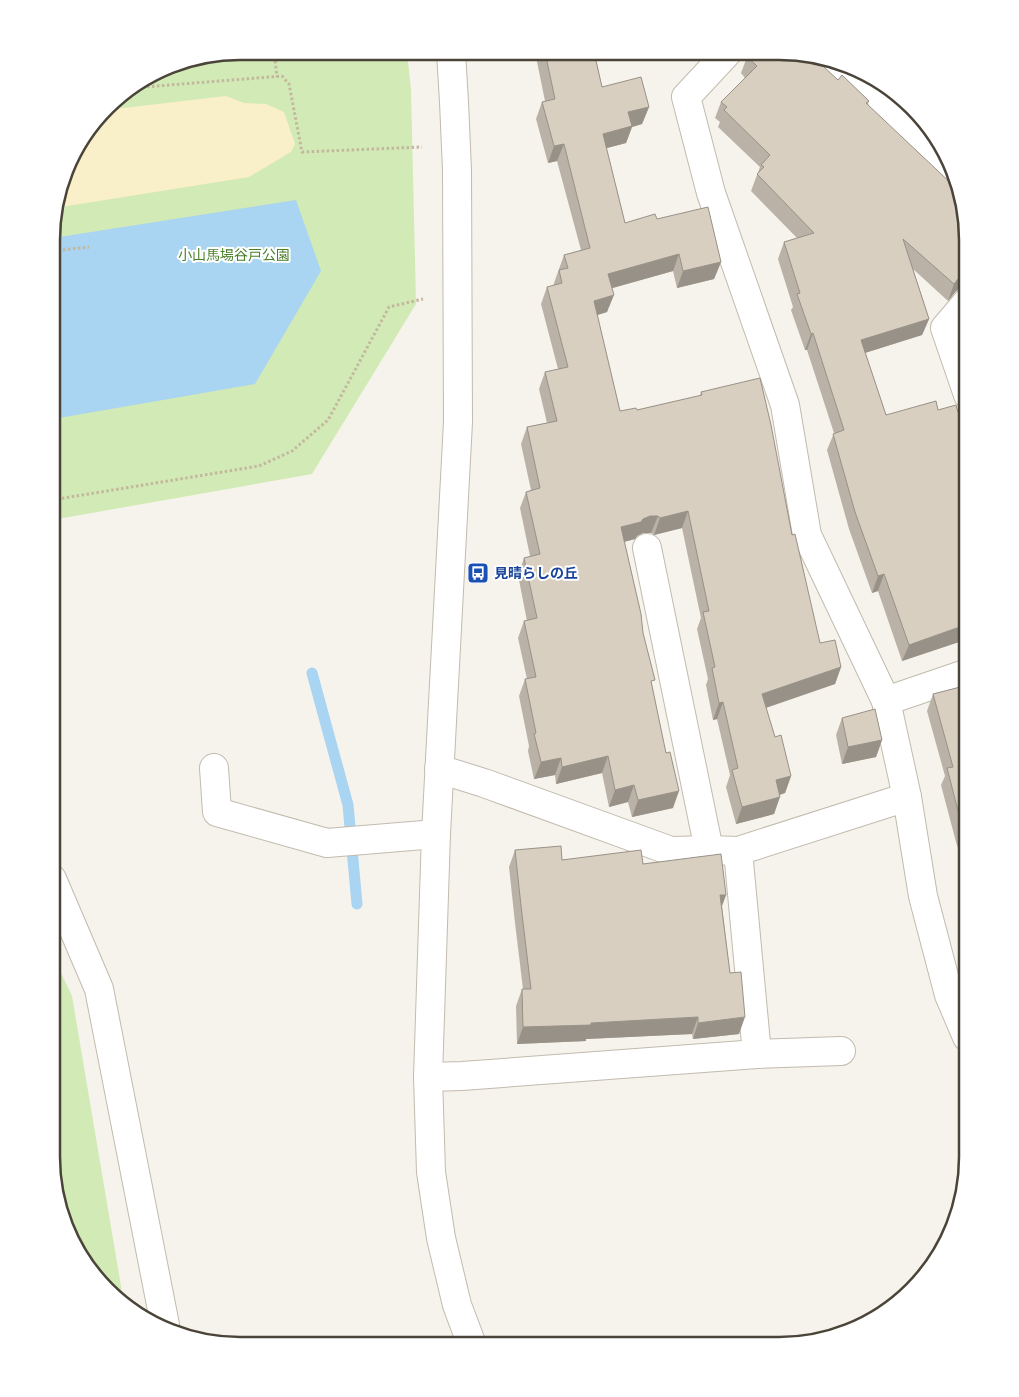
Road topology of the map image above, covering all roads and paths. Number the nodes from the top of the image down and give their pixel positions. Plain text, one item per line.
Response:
1 (275, 60) edge
2 (451, 60) edge
3 (720, 60) edge
4 (848, 74) edge
5 (277, 77) junction
6 (145, 87) edge
7 (423, 147) dead end
8 (941, 161) edge
9 (89, 247) dead end
10 (60, 250) edge
11 (427, 299) dead end
12 (959, 312) edge
13 (959, 369) edge
14 (60, 499) edge
15 (647, 548) dead end
16 (959, 676) edge
17 (886, 701) junction
18 (214, 768) dead end
19 (439, 769) junction
20 (907, 797) junction
21 (436, 834) junction
22 (709, 850) junction
23 (738, 851) junction
24 (60, 898) edge
25 (959, 1018) edge
26 (841, 1051) dead end
27 (757, 1054) junction
28 (428, 1077) junction
29 (163, 1319) edge
30 (469, 1337) edge

1 - 5 path
2 - 19 street
3 - 17 street
4 - 8 street
5 - 6 path
5 - 7 path
9 - 10 path
11 - 14 path
12 - 13 street
15 - 22 street
16 - 17 street
17 - 20 street
18 - 21 street
19 - 21 street
19 - 22 street
20 - 23 street
20 - 25 street
21 - 28 street
22 - 23 street
23 - 27 street
24 - 29 street
26 - 27 street
27 - 28 street
28 - 30 street

